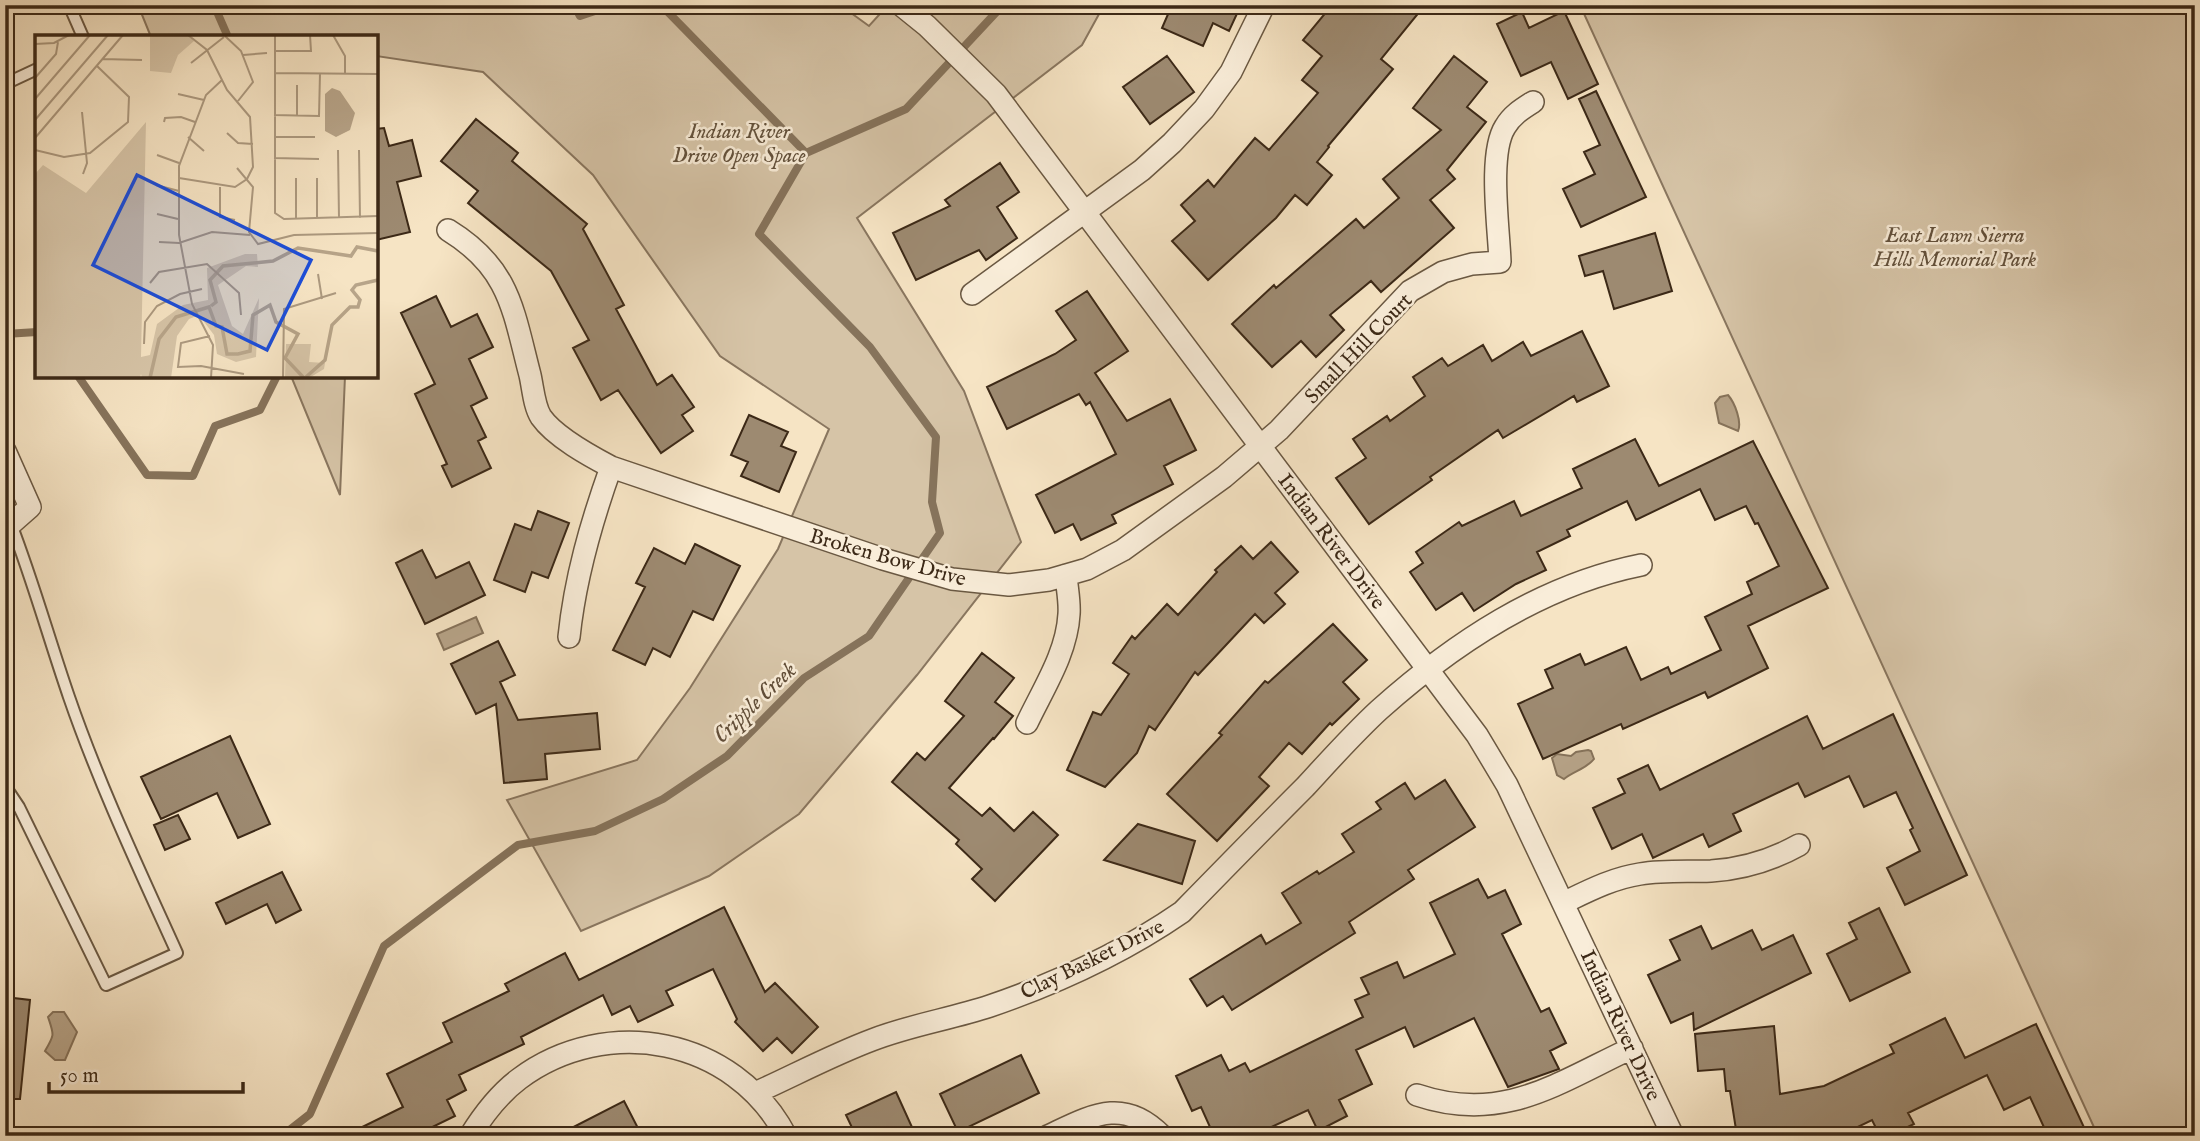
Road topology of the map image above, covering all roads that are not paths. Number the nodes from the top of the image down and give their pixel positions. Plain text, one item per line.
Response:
1 (69, 5) edge
2 (901, 5) edge
3 (1264, 5) edge
4 (82, 35) edge
5 (35, 70) edge
6 (5, 84) edge
7 (1534, 102) dead end
8 (1085, 212) junction
9 (447, 230) dead end
10 (972, 294) dead end
11 (1261, 446) junction
12 (5, 451) edge
13 (611, 467) junction
14 (8, 527) edge
15 (1641, 565) dead end
16 (1066, 575) junction
17 (569, 637) dead end
18 (1428, 669) junction
19 (1027, 723) dead end
20 (5, 786) edge
21 (1799, 845) dead end
22 (1563, 903) junction
23 (1632, 1048) junction
24 (755, 1093) junction
25 (1417, 1095) dead end
26 (470, 1136) edge
27 (786, 1136) edge
28 (1048, 1136) edge
29 (1162, 1136) edge
30 (1673, 1136) edge

1 - 4 lane
2 - 8 street, Indian River Drive
3 - 8 street
5 - 6 lane
7 - 11 street, Small Hill Court
8 - 10 street
8 - 11 street, Indian River Drive
9 - 13 street, Broken Bow Drive
11 - 16 street, Broken Bow Drive
11 - 18 street, Indian River Drive
12 - 14 street
13 - 16 street, Broken Bow Drive
13 - 17 street
14 - 20 lane
15 - 18 street, Clay Basket Drive
16 - 19 street
18 - 22 street, Indian River Drive
18 - 24 street, Clay Basket Drive
21 - 22 street
22 - 23 street, Indian River Drive
23 - 25 street
23 - 30 street, Indian River Drive
24 - 26 street
24 - 27 street
28 - 29 street

